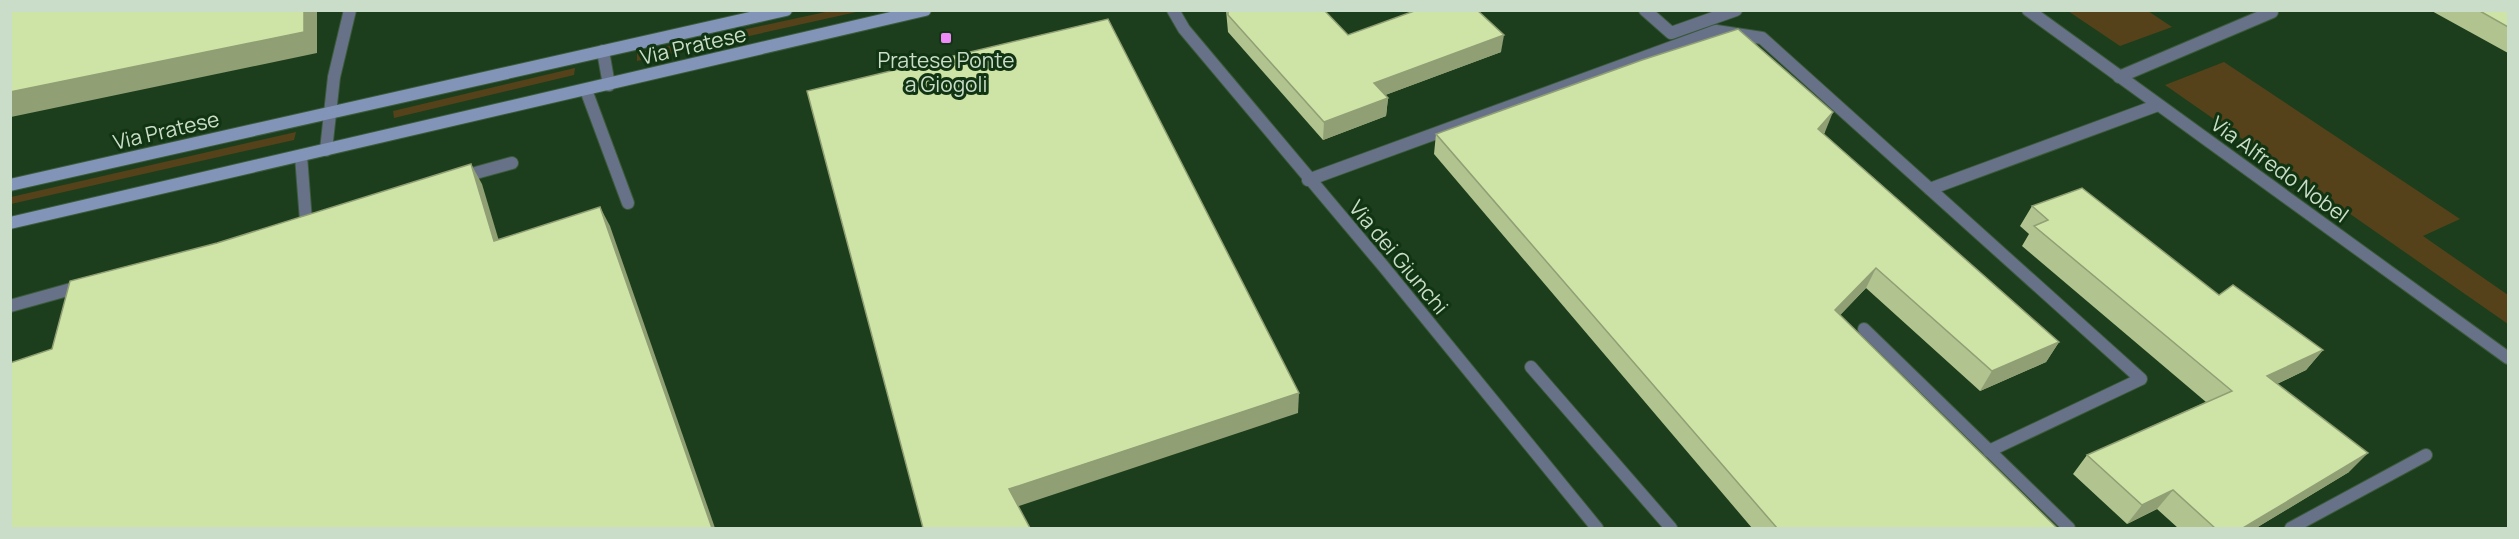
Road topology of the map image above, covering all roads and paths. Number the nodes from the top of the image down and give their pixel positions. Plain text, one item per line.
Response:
1 (350, 10) edge
2 (786, 10) edge
3 (926, 10) edge
4 (1173, 10) edge
5 (1645, 10) edge
6 (1736, 10) edge
7 (2028, 10) edge
8 (2268, 10) edge
9 (603, 51) junction
10 (2120, 77) junction
11 (609, 85) junction
12 (586, 90) junction
13 (2158, 105) junction
14 (330, 112) junction
15 (326, 150) junction
16 (301, 156) junction
17 (512, 163) dead end
18 (1308, 180) junction
19 (444, 182) edge
20 (10, 185) edge
21 (1930, 189) junction
22 (628, 203) dead end
23 (329, 215) edge
24 (10, 223) edge
25 (89, 284) edge
26 (10, 306) edge
27 (1864, 329) dead end
28 (2508, 358) edge
29 (1531, 367) dead end
30 (1989, 451) junction
31 (2426, 455) dead end
32 (1597, 528) edge
33 (1671, 528) edge
34 (2069, 528) edge
35 (2292, 528) edge

1 - 14 street
2 - 9 main road, Via Pratese
3 - 11 main road, Via Pratese
4 - 18 street, Via dei Giunchi
5 - 6 street
7 - 10 street, Via Alfredo Nobel
8 - 10 street
9 - 11 street
9 - 14 main road, Via Pratese
10 - 13 street, Via Alfredo Nobel
11 - 12 main road, Via Pratese
12 - 15 main road, Via Pratese
12 - 22 street
13 - 21 street
13 - 28 street, Via Alfredo Nobel
14 - 15 street
14 - 20 main road, Via Pratese
15 - 16 main road, Via Pratese
16 - 23 street
16 - 24 main road, Via Pratese
17 - 19 street
18 - 21 street
18 - 32 street, Via dei Giunchi
21 - 30 street
25 - 26 street
27 - 30 street
29 - 33 street
30 - 34 street
31 - 35 street

